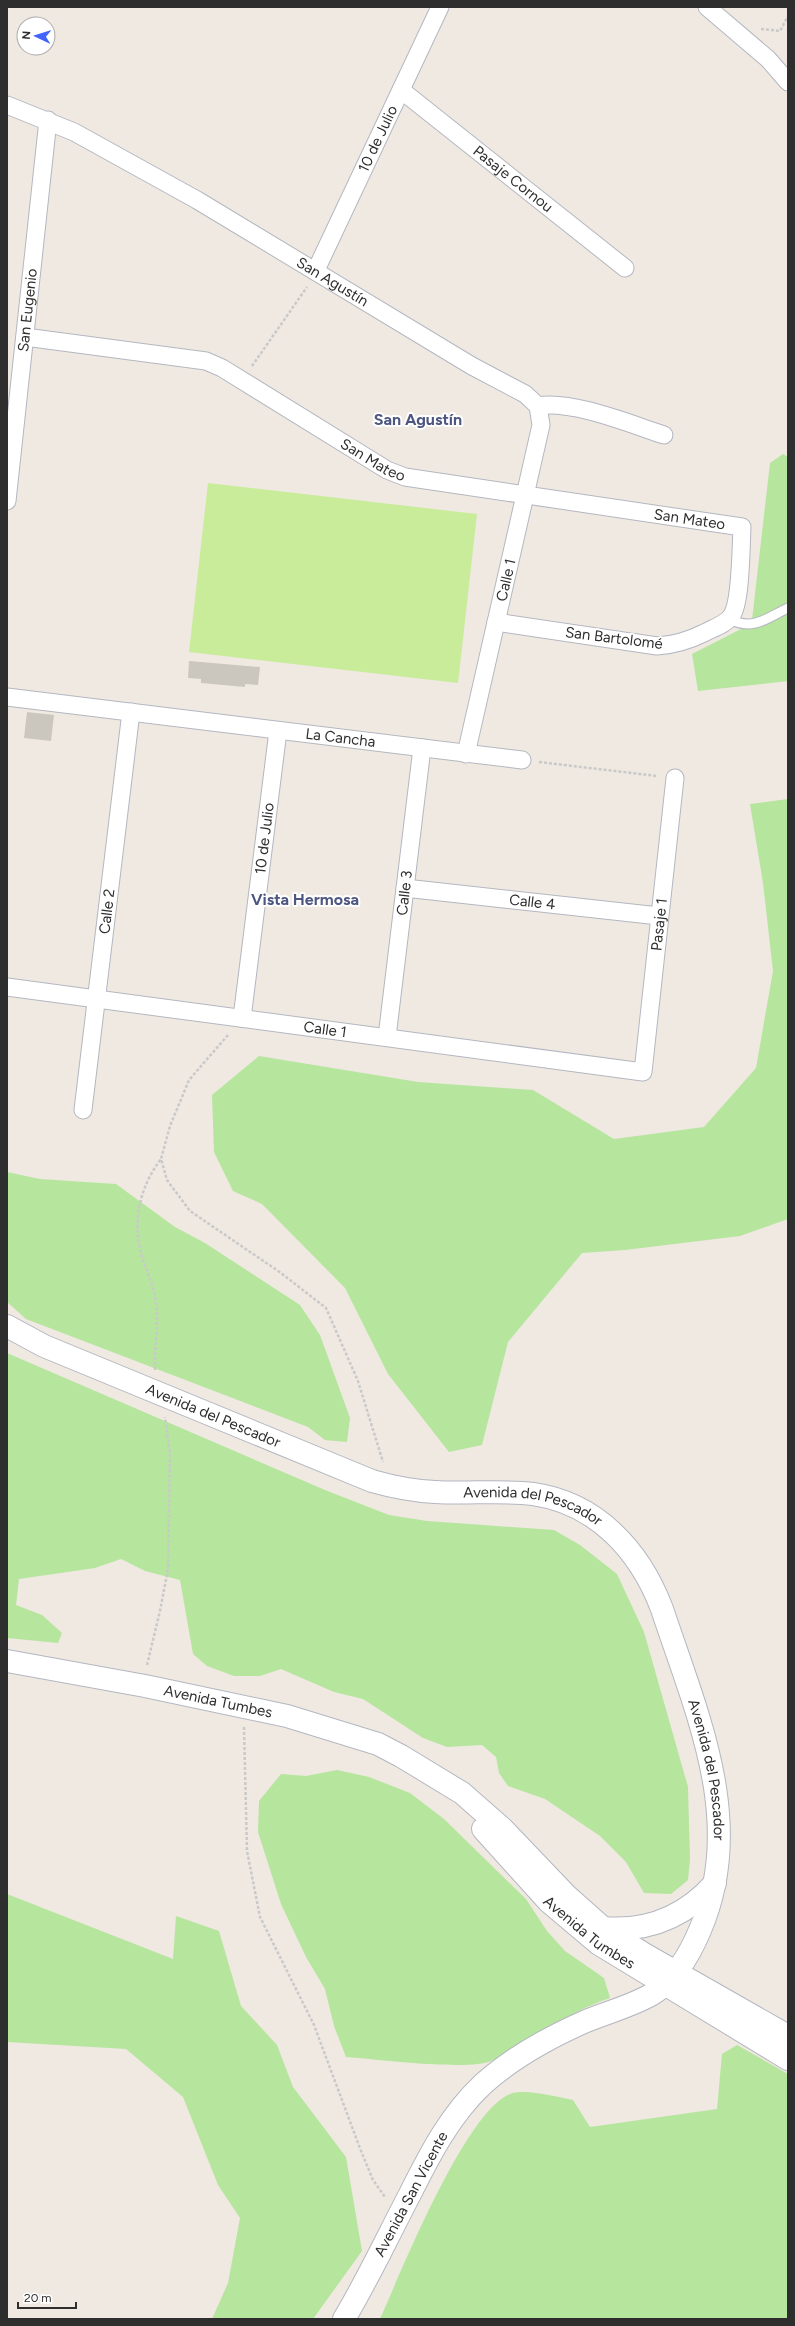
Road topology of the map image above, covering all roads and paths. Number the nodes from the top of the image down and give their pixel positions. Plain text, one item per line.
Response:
1 (440, 7) edge
2 (707, 7) edge
3 (788, 82) edge
4 (401, 90) junction
5 (7, 105) edge
6 (48, 120) junction
7 (625, 268) dead end
8 (316, 270) junction
9 (25, 337) junction
10 (242, 380) junction
11 (538, 406) junction
12 (664, 434) dead end
13 (526, 496) junction
14 (7, 501) edge
15 (788, 608) edge
16 (728, 619) junction
17 (496, 622) junction
18 (7, 697) edge
19 (131, 712) junction
20 (278, 730) junction
21 (422, 748) junction
22 (466, 754) junction
23 (522, 760) joint
24 (675, 778) joint
25 (405, 888) junction
26 (659, 916) junction
27 (7, 987) edge
28 (97, 998) junction
29 (242, 1018) junction
30 (387, 1037) junction
31 (643, 1072) joint
32 (83, 1110) dead end
33 (161, 1159) junction
34 (7, 1326) edge
35 (157, 1393) junction
36 (390, 1486) junction
37 (7, 1661) edge
38 (145, 1686) junction
39 (244, 1706) junction
40 (420, 1768) junction
41 (716, 1882) junction
42 (603, 1928) junction
43 (671, 1978) junction
44 (788, 2036) edge
45 (788, 2059) edge
46 (399, 2215) junction
47 (344, 2319) edge

1 - 4 street, 10 de Julio
2 - 3 street
4 - 7 street, Pasaje Cornou
4 - 8 street, 10 de Julio
5 - 6 street, San Agustín
6 - 8 street, San Agustín
6 - 9 street, San Eugenio
8 - 10 path
8 - 11 street, San Agustín
9 - 10 street, San Mateo
9 - 14 street, San Eugenio
10 - 13 street, San Mateo
11 - 12 street
11 - 13 street, Calle 1
13 - 16 street, San Mateo
13 - 17 street, Calle 1
15 - 16 lane
16 - 17 street, San Bartolomé
17 - 22 street, Calle 1
18 - 19 street, La Cancha
19 - 20 street, La Cancha
19 - 28 street, Calle 2
20 - 21 street, La Cancha
20 - 29 street, 10 de Julio
21 - 22 street, La Cancha
21 - 25 street, Calle 3
22 - 23 street, La Cancha
23 - 24 path
24 - 26 street, Pasaje 1
25 - 26 street, Calle 4
25 - 30 street, Calle 3
26 - 31 street, Pasaje 1
27 - 28 street, Calle 1
28 - 29 street, Calle 1
28 - 32 street, Calle 2
29 - 30 street, Calle 1
29 - 33 path
30 - 31 street, Calle 1
33 - 35 path
33 - 36 path
34 - 35 street, Avenida del Pescador
35 - 36 street, Avenida del Pescador
35 - 38 path
36 - 41 street, Avenida del Pescador
37 - 38 street, Avenida Tumbes
38 - 39 street, Avenida Tumbes
39 - 40 street, Avenida Tumbes
39 - 46 path
40 - 42 street, Avenida Tumbes
40 - 43 street, Avenida Tumbes
41 - 42 street
41 - 43 street, Avenida del Pescador
42 - 43 street, Avenida Tumbes
43 - 44 street, Avenida Tumbes
43 - 45 street, Avenida Tumbes
43 - 46 street, Avenida San Vicente
46 - 47 street, Avenida San Vicente

